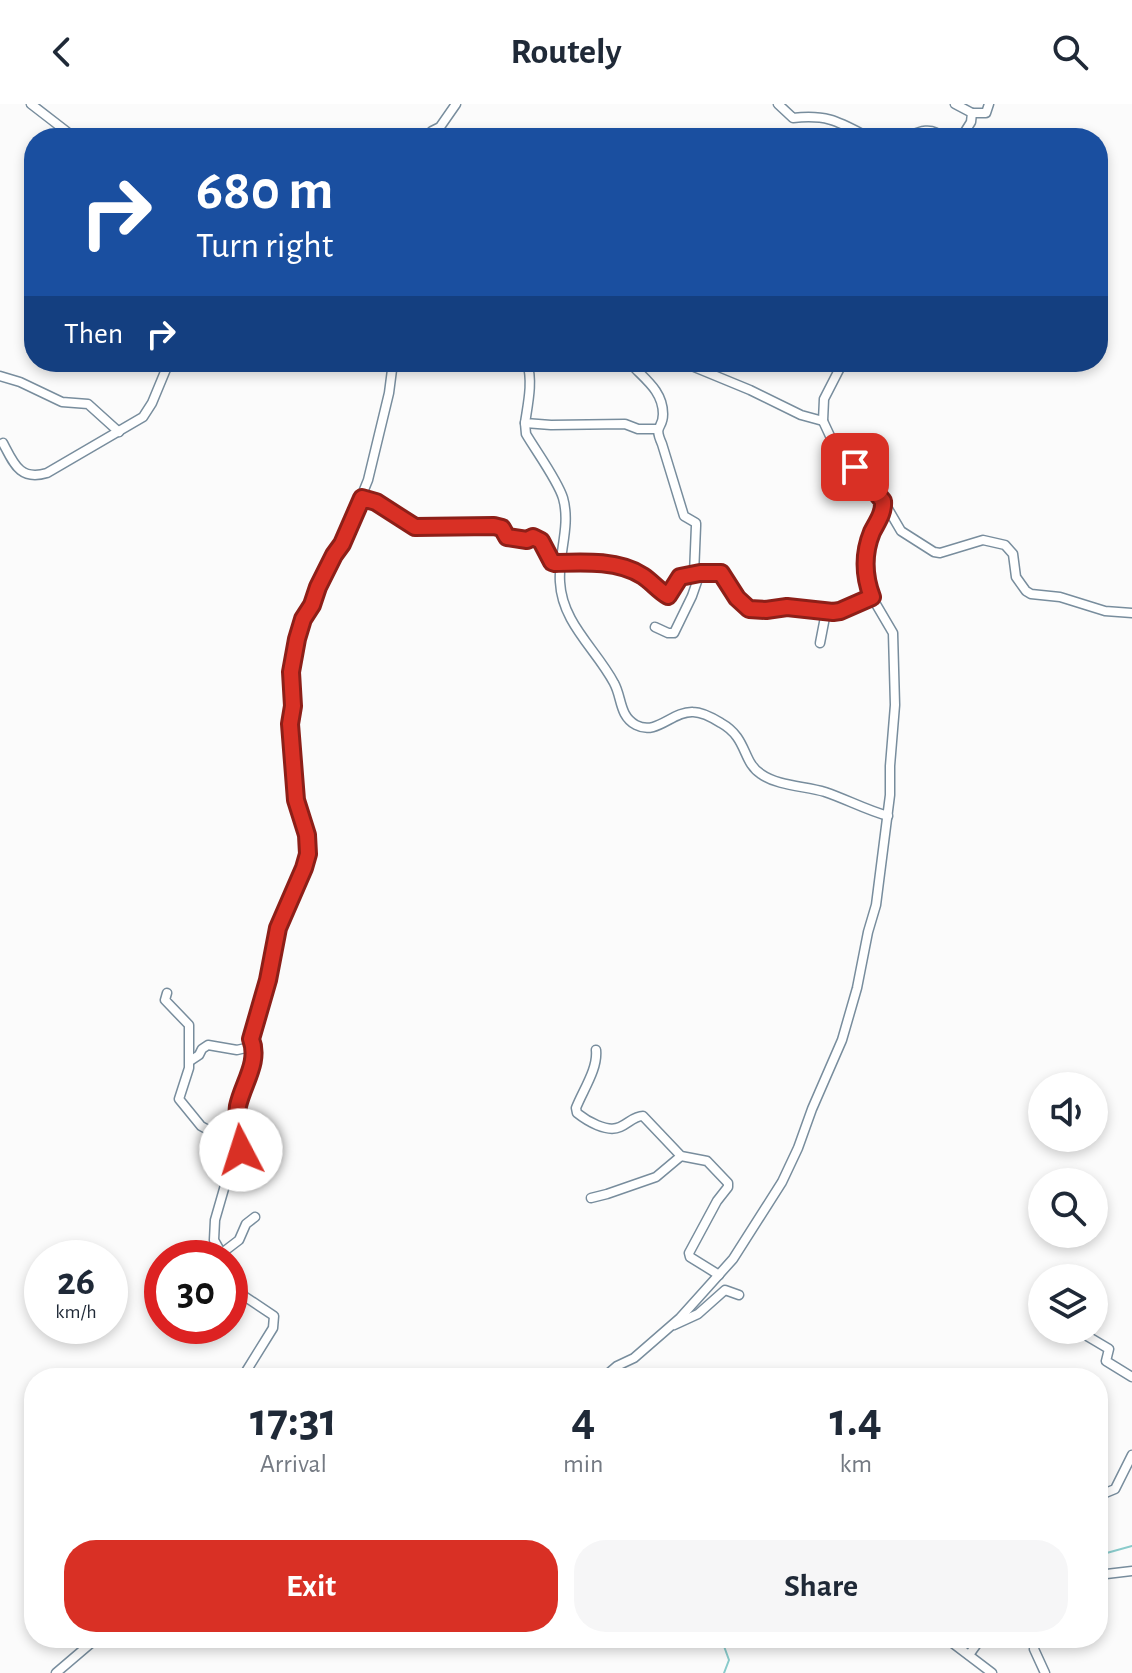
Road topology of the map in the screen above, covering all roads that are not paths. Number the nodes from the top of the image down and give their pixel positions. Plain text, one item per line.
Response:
1 (31, 104) edge
2 (456, 104) edge
3 (778, 104) edge
4 (955, 104) edge
5 (989, 104) edge
6 (972, 113) junction
7 (62, 128) edge
8 (438, 128) edge
9 (852, 128) edge
10 (967, 128) edge
11 (165, 372) edge
12 (392, 372) edge
13 (529, 372) edge
14 (639, 372) edge
15 (706, 372) edge
16 (838, 372) edge
17 (0, 376) edge
18 (823, 421) junction
19 (525, 423) junction
20 (657, 429) junction
21 (119, 432) junction
22 (3, 443) dead end
23 (362, 498) junction
24 (883, 501) junction
25 (562, 563) junction
26 (697, 574) junction
27 (872, 597) junction
28 (826, 612) junction
29 (1132, 613) edge
30 (655, 627) dead end
31 (820, 643) dead end
32 (888, 816) junction
33 (167, 993) dead end
34 (254, 1046) junction
35 (596, 1050) dead end
36 (190, 1061) junction
37 (234, 1154) junction
38 (681, 1156) junction
39 (591, 1198) dead end
40 (255, 1217) dead end
41 (214, 1240) edge
42 (239, 1240) edge
43 (719, 1275) junction
44 (739, 1295) dead end
45 (248, 1299) edge
46 (669, 1326) junction
47 (1101, 1344) edge
48 (248, 1368) edge
49 (615, 1368) edge
50 (1132, 1377) edge
51 (1132, 1455) edge
52 (1108, 1492) edge
53 (1132, 1571) edge
54 (1108, 1574) edge
55 (85, 1648) edge
56 (960, 1648) edge
57 (974, 1648) edge
58 (1034, 1648) edge
59 (969, 1655) junction
60 (56, 1673) edge
61 (992, 1673) edge
62 (1045, 1673) edge

1 - 7 street
2 - 8 street
3 - 9 street
4 - 6 street
5 - 6 street
6 - 10 street
11 - 21 street
12 - 23 street
13 - 19 street
14 - 20 street
15 - 18 street
16 - 18 street
17 - 21 street
18 - 24 street
19 - 20 street
19 - 25 street
20 - 26 street
21 - 22 street
23 - 25 street
23 - 34 street
24 - 27 street
24 - 29 street
25 - 26 street
25 - 32 street
26 - 28 street
26 - 30 street
27 - 28 street
27 - 32 street
28 - 31 street
32 - 43 street
33 - 36 street
34 - 36 street
34 - 37 street
35 - 38 street
36 - 37 street
37 - 41 street
38 - 39 street
38 - 43 street
40 - 42 street
43 - 46 street
44 - 46 street
45 - 48 street
46 - 49 street
47 - 50 street
51 - 52 street
53 - 54 street
55 - 60 street
56 - 59 street
57 - 59 street
58 - 62 street
59 - 61 street

